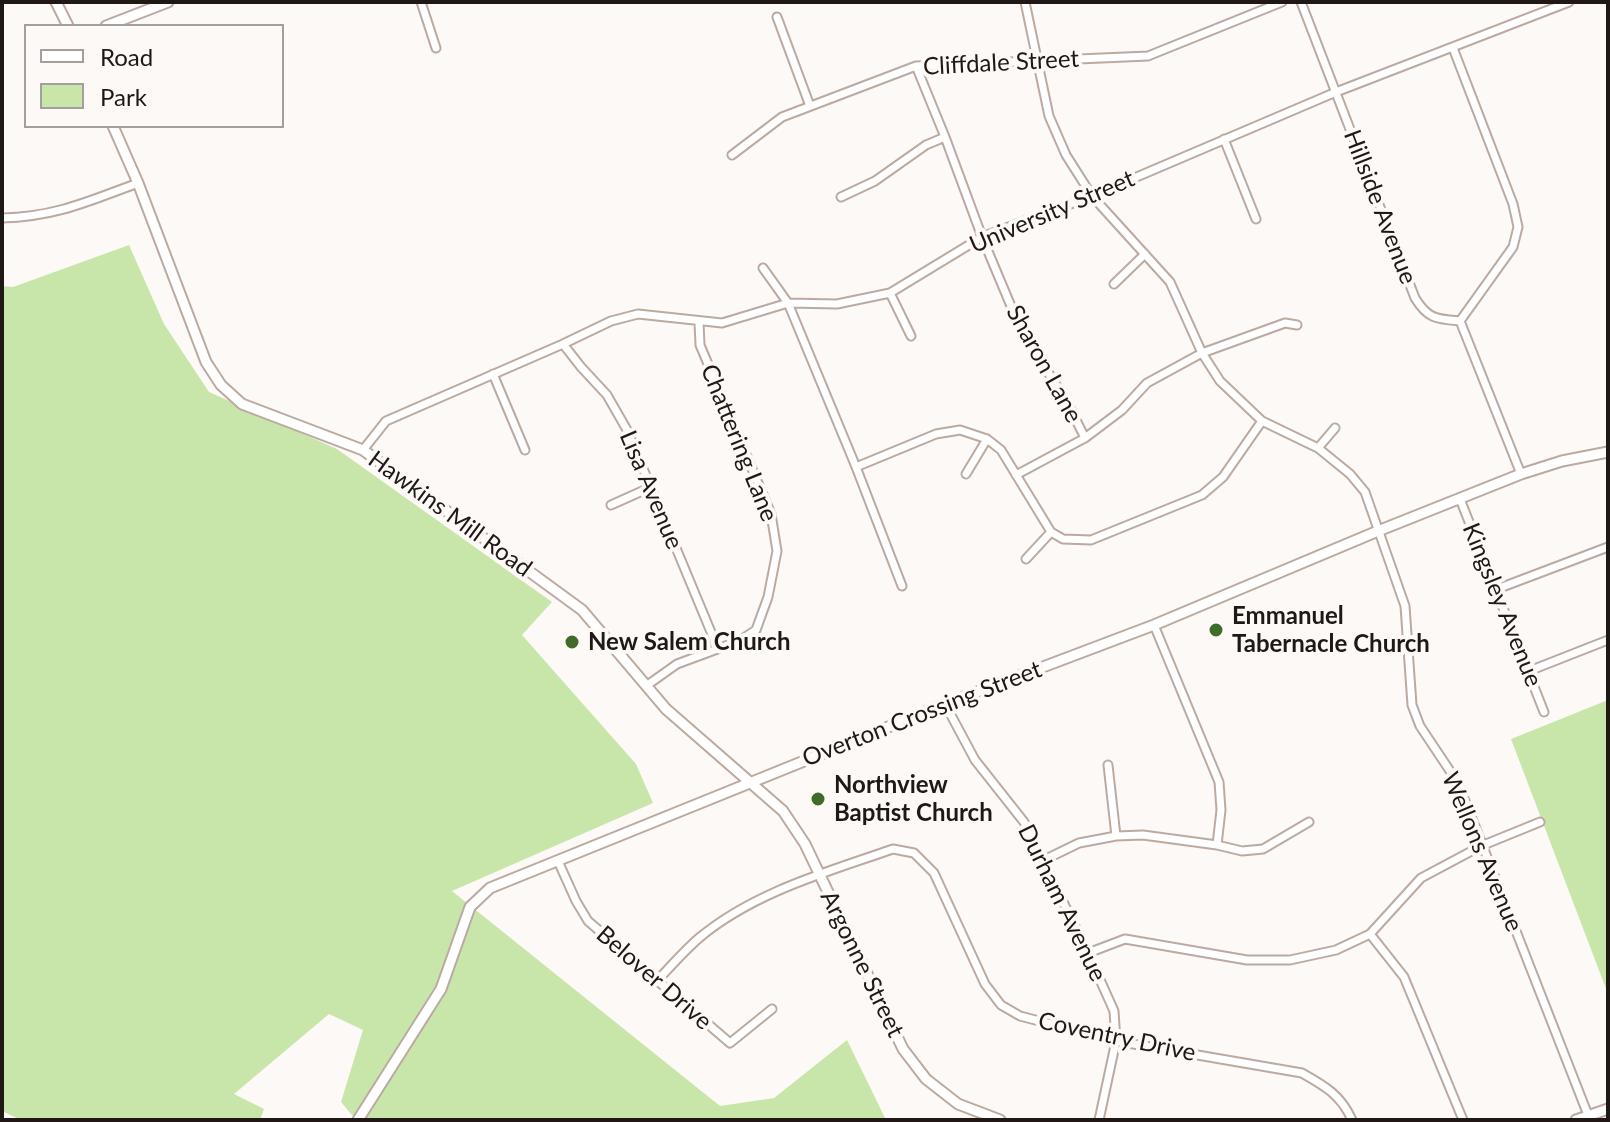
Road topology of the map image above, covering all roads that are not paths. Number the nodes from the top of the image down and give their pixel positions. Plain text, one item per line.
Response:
1 (56, 2) edge
2 (168, 2) edge
3 (421, 2) edge
4 (1025, 2) edge
5 (1282, 2) edge
6 (1301, 2) edge
7 (1569, 2) edge
8 (777, 17) dead end
9 (67, 24) edge
10 (111, 24) edge
11 (436, 48) dead end
12 (1453, 48) junction
13 (1039, 61) junction
14 (916, 66) junction
15 (1336, 92) junction
16 (810, 106) junction
17 (114, 128) edge
18 (945, 137) junction
19 (1224, 139) junction
20 (732, 155) dead end
21 (138, 183) junction
22 (1092, 196) junction
23 (841, 197) dead end
24 (2, 218) edge
25 (1256, 219) dead end
26 (982, 237) junction
27 (1145, 254) junction
28 (763, 268) dead end
29 (1114, 284) dead end
30 (890, 293) junction
31 (788, 303) junction
32 (1460, 321) junction
33 (699, 322) junction
34 (1297, 325) dead end
35 (911, 336) dead end
36 (563, 344) junction
37 (1202, 353) junction
38 (493, 374) junction
39 (1262, 421) junction
40 (1335, 428) dead end
41 (1085, 438) junction
42 (987, 439) junction
43 (1318, 448) junction
44 (363, 450) junction
45 (525, 450) dead end
46 (1608, 452) edge
47 (856, 467) junction
48 (966, 474) dead end
49 (1521, 474) junction
50 (1016, 475) junction
51 (649, 488) junction
52 (1460, 499) junction
53 (611, 505) dead end
54 (1378, 531) junction
55 (1051, 532) junction
56 (1608, 547) edge
57 (1026, 559) dead end
58 (902, 586) dead end
59 (1497, 589) junction
60 (1154, 625) junction
61 (1608, 640) edge
62 (718, 649) junction
63 (1529, 671) junction
64 (646, 686) junction
65 (945, 704) junction
66 (1544, 712) dead end
67 (1108, 765) dead end
68 (749, 782) junction
69 (1309, 822) dead end
70 (1540, 822) dead end
71 (1116, 836) junction
72 (1217, 845) junction
73 (1481, 846) junction
74 (1044, 860) junction
75 (558, 861) junction
76 (819, 875) junction
77 (1370, 934) junction
78 (1088, 953) junction
79 (656, 982) junction
80 (772, 1009) dead end
81 (1116, 1041) junction
82 (1608, 1109) edge
83 (1588, 1115) junction
84 (358, 1120) edge
85 (1000, 1120) edge
86 (1099, 1120) edge
87 (1352, 1120) edge
88 (1463, 1120) edge
89 (1576, 1120) edge

1 - 9 street
2 - 10 street
3 - 11 street
4 - 13 street, Wellons Avenue
5 - 13 street, Cliffdale Street
6 - 15 street, Hillside Avenue
7 - 12 street, University Street
8 - 16 street
12 - 15 street, University Street
12 - 32 street
13 - 14 street, Cliffdale Street
13 - 22 street, Wellons Avenue
14 - 16 street, Cliffdale Street
14 - 18 street, Sharon Lane
15 - 19 street, University Street
15 - 32 street, Hillside Avenue
16 - 20 street, Cliffdale Street
17 - 21 street, Hawkins Mill Road
18 - 23 street
18 - 26 street, Sharon Lane
19 - 22 street, University Street
19 - 25 street
21 - 24 street
21 - 44 street, Hawkins Mill Road
22 - 26 street, University Street
22 - 27 street, Wellons Avenue
26 - 30 street, University Street
26 - 41 street, Sharon Lane
27 - 29 street
27 - 37 street, Wellons Avenue
28 - 31 street
30 - 31 street, University Street
30 - 35 street
31 - 33 street, University Street
31 - 47 street
32 - 49 street
33 - 36 street, University Street
33 - 62 street, Chattering Lane
34 - 37 street
36 - 38 street, University Street
36 - 51 street, Lisa Avenue
37 - 39 street, Wellons Avenue
37 - 41 street
38 - 44 street, University Street
38 - 45 street
39 - 43 street, Wellons Avenue
39 - 55 street
40 - 43 street
41 - 50 street
42 - 47 street
42 - 48 street
42 - 50 street
43 - 54 street, Wellons Avenue
44 - 64 street, Hawkins Mill Road
46 - 49 street, Overton Crossing Street
47 - 58 street
49 - 52 street, Overton Crossing Street
50 - 55 street
51 - 53 street
51 - 62 street, Lisa Avenue
52 - 54 street, Overton Crossing Street
52 - 59 street, Kingsley Avenue
54 - 60 street, Overton Crossing Street
54 - 73 street, Wellons Avenue
55 - 57 street
56 - 59 street
59 - 63 street, Kingsley Avenue
60 - 65 street, Overton Crossing Street
60 - 72 street
61 - 63 street
62 - 64 street, Chattering Lane
63 - 66 street, Kingsley Avenue
64 - 68 street, Hawkins Mill Road
65 - 68 street, Overton Crossing Street
65 - 74 street, Durham Avenue
67 - 71 street
68 - 75 street, Overton Crossing Street
68 - 76 street, Argonne Street
69 - 72 street
70 - 73 street
71 - 72 street
71 - 74 street
73 - 77 street
73 - 83 street, Wellons Avenue
74 - 78 street, Durham Avenue
75 - 79 street, Belover Drive
75 - 84 street, Overton Crossing Street
76 - 79 street, Coventry Drive
76 - 81 street, Coventry Drive
76 - 85 street, Argonne Street
77 - 78 street
77 - 88 street
78 - 81 street, Durham Avenue
79 - 80 street, Belover Drive
81 - 86 street, Durham Avenue
81 - 87 street, Coventry Drive
82 - 83 street
83 - 89 street

